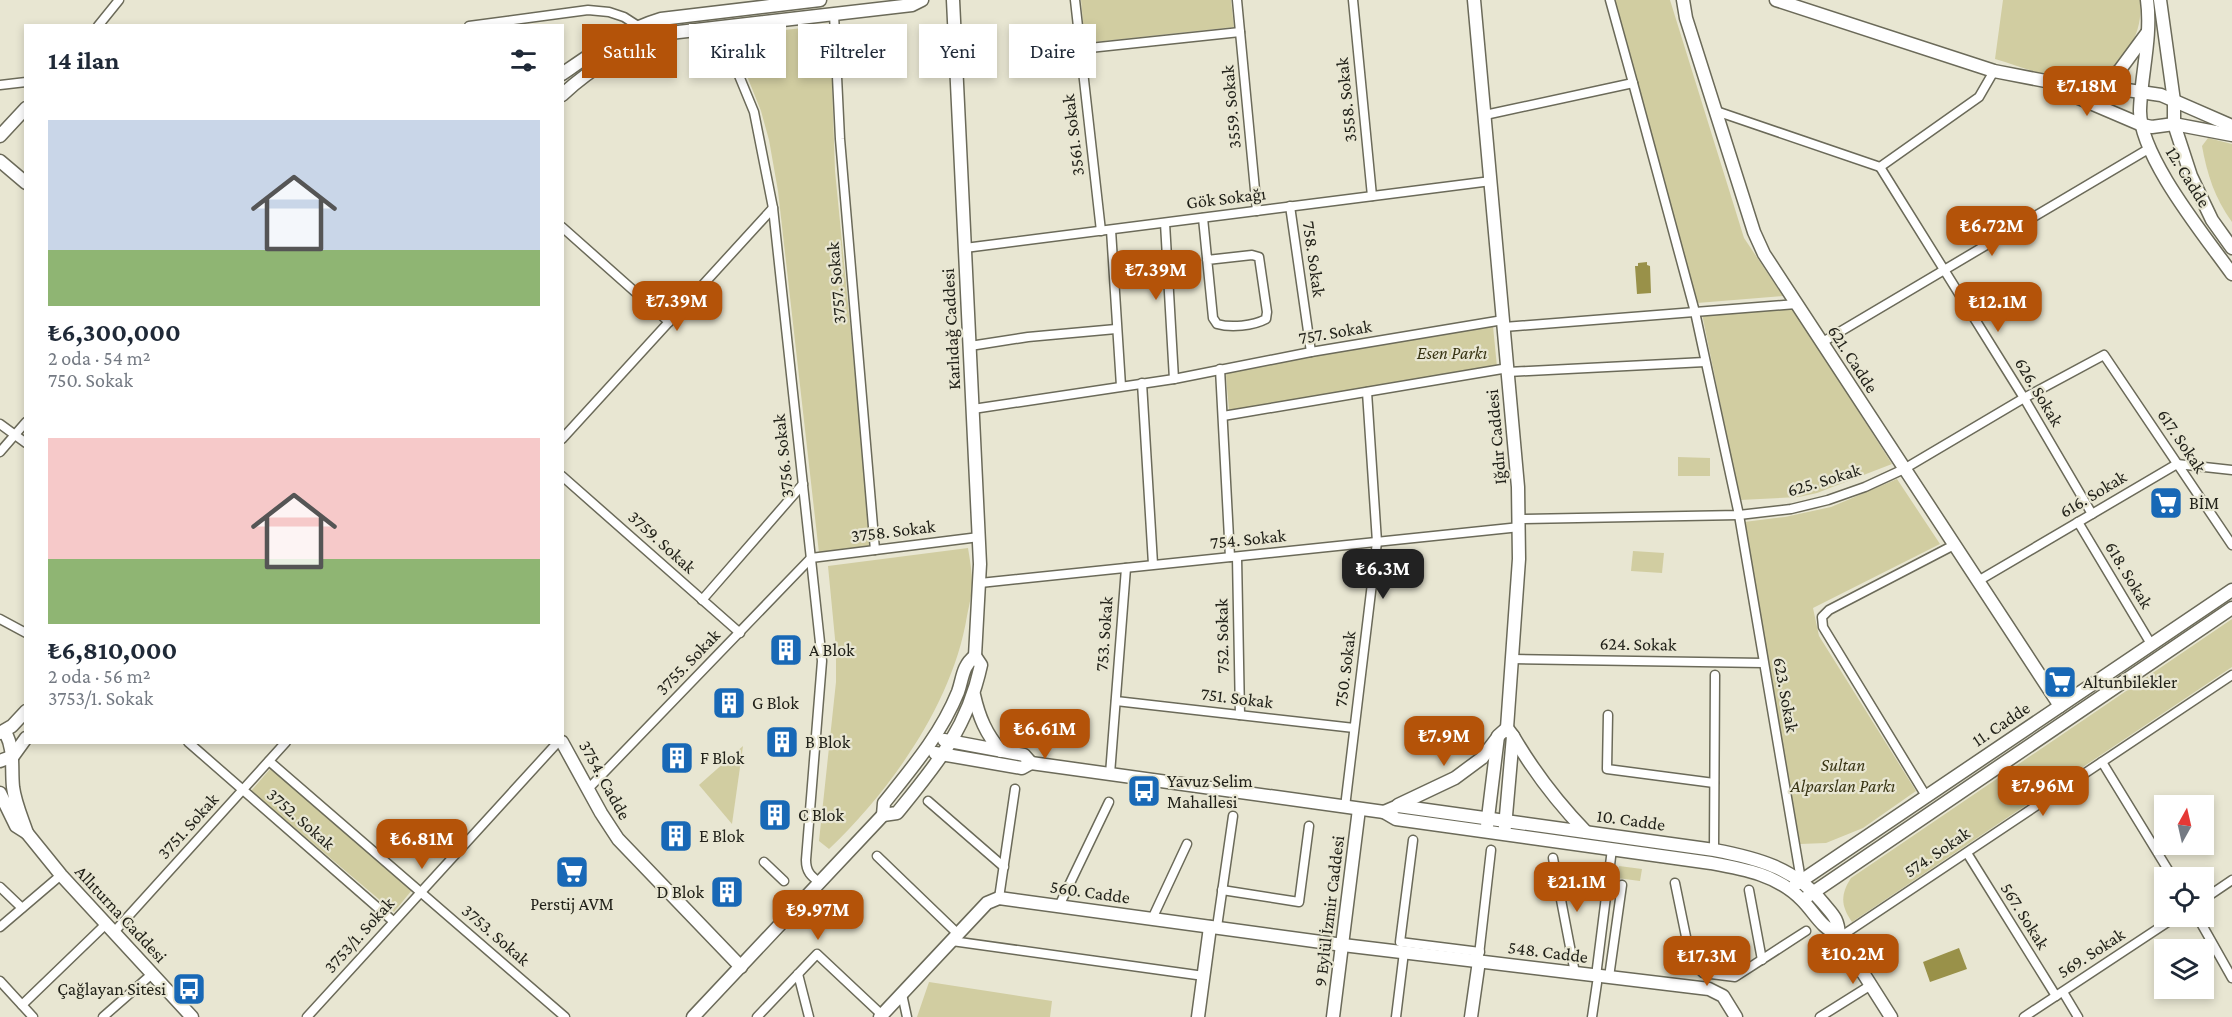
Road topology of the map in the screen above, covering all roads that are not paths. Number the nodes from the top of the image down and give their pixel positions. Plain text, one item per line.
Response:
1 (119, 0) edge
2 (820, 0) edge
3 (922, 0) edge
4 (953, 0) edge
5 (1075, 0) edge
6 (1237, 0) edge
7 (1353, 0) edge
8 (1474, 0) edge
9 (1610, 0) edge
10 (1683, 0) edge
11 (1776, 0) edge
12 (2147, 0) edge
13 (2160, 0) edge
14 (834, 14) junction
15 (100, 24) edge
16 (484, 24) edge
17 (634, 24) edge
18 (644, 24) edge
19 (746, 24) edge
20 (1077, 24) edge
21 (1240, 32) junction
22 (2148, 32) junction
23 (1096, 47) edge
24 (582, 60) edge
25 (1994, 71) junction
26 (564, 73) edge
27 (586, 78) edge
28 (740, 78) edge
29 (1083, 78) edge
30 (24, 82) edge
31 (1633, 83) junction
32 (2056, 83) junction
33 (0, 85) edge
34 (2093, 85) junction
35 (564, 94) edge
36 (2142, 94) junction
37 (2174, 101) junction
38 (24, 110) edge
39 (1716, 111) junction
40 (1485, 115) junction
41 (2174, 124) junction
42 (2142, 125) junction
43 (2232, 126) edge
44 (2232, 135) edge
45 (0, 136) edge
46 (2150, 148) junction
47 (0, 161) edge
48 (1880, 167) junction
49 (1491, 180) junction
50 (24, 181) edge
51 (1372, 196) junction
52 (1290, 206) junction
53 (773, 208) junction
54 (1257, 211) junction
55 (1203, 218) junction
56 (1166, 223) junction
57 (564, 228) edge
58 (1111, 230) junction
59 (1101, 231) junction
60 (965, 248) junction
61 (2232, 248) edge
62 (1207, 260) junction
63 (1944, 271) junction
64 (2232, 274) edge
65 (1796, 304) junction
66 (1695, 312) junction
67 (669, 322) junction
68 (1504, 323) junction
69 (1116, 329) junction
70 (1821, 344) junction
71 (969, 346) junction
72 (1311, 352) junction
73 (2104, 355) joint
74 (1705, 362) junction
75 (1220, 369) junction
76 (1508, 370) junction
77 (1174, 379) junction
78 (1142, 383) junction
79 (1121, 386) junction
80 (1366, 392) junction
81 (2024, 398) junction
82 (972, 409) junction
83 (1223, 416) junction
84 (0, 424) edge
85 (24, 424) edge
86 (15, 434) junction
87 (564, 437) edge
88 (24, 441) edge
89 (0, 452) edge
90 (2177, 464) junction
91 (1904, 469) junction
92 (2232, 470) edge
93 (564, 478) edge
94 (803, 484) junction
95 (2092, 514) junction
96 (1738, 515) junction
97 (2078, 522) junction
98 (1520, 523) junction
99 (979, 537) junction
100 (1377, 542) junction
101 (1954, 545) junction
102 (2232, 545) edge
103 (875, 550) junction
104 (1233, 557) junction
105 (811, 558) junction
106 (1154, 564) junction
107 (1126, 568) junction
108 (1978, 581) junction
109 (980, 583) junction
110 (2232, 590) edge
111 (702, 600) junction
112 (2232, 608) edge
113 (0, 620) edge
114 (24, 632) edge
115 (740, 633) junction
116 (2151, 644) junction
117 (975, 656) junction
118 (1512, 659) junction
119 (1763, 663) junction
120 (1715, 675) dead end
121 (2232, 675) edge
122 (974, 695) junction
123 (1116, 701) junction
124 (2060, 706) junction
125 (24, 713) edge
126 (1240, 715) junction
127 (1608, 715) dead end
128 (1354, 728) junction
129 (2, 732) edge
130 (1506, 733) junction
131 (934, 738) junction
132 (24, 741) edge
133 (951, 741) junction
134 (190, 744) edge
135 (284, 744) edge
136 (556, 744) edge
137 (563, 744) edge
138 (1002, 751) junction
139 (925, 752) junction
140 (943, 755) junction
141 (13, 756) junction
142 (0, 761) edge
143 (269, 761) junction
144 (2102, 762) junction
145 (1031, 763) junction
146 (1110, 774) junction
147 (1714, 783) junction
148 (588, 789) junction
149 (1015, 789) dead end
150 (243, 790) junction
151 (0, 793) edge
152 (1926, 796) junction
153 (928, 801) dead end
154 (1109, 802) dead end
155 (1398, 806) junction
156 (1345, 807) junction
157 (1359, 809) junction
158 (1384, 812) junction
159 (883, 815) junction
160 (1233, 816) dead end
161 (1488, 818) junction
162 (1506, 821) junction
163 (1309, 826) dead end
164 (1486, 832) junction
165 (1586, 832) junction
166 (27, 833) junction
167 (1505, 834) junction
168 (1413, 840) dead end
169 (1187, 844) dead end
170 (1612, 849) junction
171 (1491, 850) dead end
172 (1714, 850) junction
173 (1966, 853) junction
174 (877, 856) dead end
175 (1553, 858) dead end
176 (764, 862) dead end
177 (1004, 867) junction
178 (2166, 867) edge
179 (61, 874) junction
180 (1802, 880) junction
181 (2232, 880) edge
182 (784, 881) dead end
183 (1675, 882) dead end
184 (820, 884) junction
185 (1622, 885) dead end
186 (0, 887) edge
187 (1790, 889) junction
188 (1222, 890) junction
189 (1749, 890) dead end
190 (420, 891) junction
191 (1814, 892) junction
192 (2214, 892) edge
193 (999, 898) junction
194 (1802, 900) junction
195 (1059, 906) junction
196 (22, 908) junction
197 (1152, 919) junction
198 (393, 921) junction
199 (0, 927) edge
200 (1214, 927) junction
201 (2160, 927) edge
202 (2203, 927) edge
203 (110, 928) junction
204 (1806, 931) dead end
205 (1839, 936) junction
206 (955, 938) junction
207 (1343, 945) junction
208 (1404, 952) junction
209 (1479, 957) junction
210 (1762, 960) junction
211 (741, 967) junction
212 (1575, 973) junction
213 (1703, 973) junction
214 (152, 974) junction
215 (798, 974) junction
216 (1204, 976) junction
217 (2232, 978) edge
218 (1601, 979) junction
219 (0, 981) edge
220 (1871, 986) junction
221 (1701, 988) junction
222 (902, 994) junction
223 (2060, 994) junction
224 (22, 1005) junction
225 (881, 1016) edge
226 (33, 1017) edge
227 (103, 1017) edge
228 (192, 1017) edge
229 (307, 1017) edge
230 (565, 1017) edge
231 (693, 1017) edge
232 (757, 1017) edge
233 (809, 1017) edge
234 (907, 1017) edge
235 (1198, 1017) edge
236 (1333, 1017) edge
237 (1396, 1017) edge
238 (1471, 1017) edge
239 (1592, 1017) edge
240 (1736, 1017) edge
241 (1820, 1017) edge
242 (1891, 1017) edge
243 (2024, 1017) edge
244 (2078, 1017) edge

1 - 15 street
2 - 18 main road
3 - 14 main road
4 - 60 main road, Karlıdağ Caddesi
5 - 20 street, 3561. Sokak
6 - 21 street, 3559. Sokak
7 - 51 street, 3558. Sokak
8 - 40 main road, Iğdır Caddesi
9 - 31 street, 623. Sokak
10 - 39 main road, 621. Cadde
11 - 25 main road
12 - 22 main road
13 - 37 main road
14 - 19 main road
14 - 103 street, 3757. Sokak
16 - 17 street
21 - 23 street
21 - 54 street, 3559. Sokak
22 - 34 main road
22 - 36 main road
24 - 26 main road
25 - 32 main road
25 - 48 street
27 - 35 main road
28 - 53 street, 3756. Sokak
29 - 59 street, 3561. Sokak
30 - 33 street
31 - 40 street
31 - 66 street, 623. Sokak
32 - 34 main road
32 - 42 main road
34 - 36 main road
36 - 37 main road
36 - 42 main road
37 - 41 main road
37 - 43 main road
38 - 45 main road
39 - 48 street
39 - 65 main road, 621. Cadde
40 - 49 main road, Iğdır Caddesi
41 - 42 main road
41 - 44 main road
41 - 61 main road, 12. Cadde
42 - 46 main road, 12. Cadde
46 - 63 street
46 - 64 main road, 12. Cadde
47 - 50 main road
48 - 63 street, 626. Sokak
49 - 51 street, Gök Sokağı
49 - 68 main road, Iğdır Caddesi
51 - 52 street, Gök Sokağı
52 - 54 street, Gök Sokağı
52 - 72 street, 758. Sokak
53 - 67 street
53 - 94 street, 3756. Sokak
54 - 55 street, Gök Sokağı
55 - 56 street, Gök Sokağı
55 - 62 street
56 - 58 street, Gök Sokağı
56 - 77 street
57 - 67 street
58 - 59 street, Gök Sokağı
58 - 69 street
59 - 60 street, Gök Sokağı
60 - 71 main road, Karlıdağ Caddesi
62 - 62 street
63 - 70 street
63 - 81 street, 626. Sokak
65 - 66 street, 757. Sokak
65 - 70 main road, 621. Cadde
66 - 68 street, 757. Sokak
66 - 74 street, 623. Sokak
67 - 87 street
68 - 72 street, 757. Sokak
68 - 76 main road, Iğdır Caddesi
69 - 71 street
69 - 79 street
70 - 91 main road, 621. Cadde
71 - 82 main road, Karlıdağ Caddesi
72 - 75 street, 757. Sokak
73 - 81 street, 625. Sokak
73 - 90 street, 617. Sokak
74 - 76 street
74 - 96 street, 623. Sokak
75 - 77 street, 757. Sokak
75 - 83 street, 752. Sokak
76 - 80 street
76 - 98 main road, Iğdır Caddesi
77 - 78 street, 757. Sokak
78 - 79 street, 757. Sokak
78 - 106 street
79 - 82 street, 757. Sokak
80 - 83 street
80 - 100 street, 750. Sokak
81 - 91 street, 625. Sokak
81 - 95 street, 626. Sokak
82 - 99 main road, Karlıdağ Caddesi
83 - 104 street, 752. Sokak
84 - 86 street
85 - 86 street
86 - 88 street
86 - 89 street
90 - 92 street
90 - 95 street, 616. Sokak
90 - 102 street, 617. Sokak
91 - 96 street, 625. Sokak
91 - 101 main road, 621. Cadde
93 - 111 street, 3759. Sokak
94 - 105 street, 3756. Sokak
94 - 111 street
95 - 97 street, 616. Sokak
96 - 98 street, 625. Sokak
96 - 119 street, 623. Sokak
97 - 108 street, 616. Sokak
97 - 116 street, 618. Sokak
98 - 100 street, 754. Sokak
98 - 118 main road, Iğdır Caddesi
99 - 103 street, 3758. Sokak
99 - 109 main road, Karlıdağ Caddesi
100 - 104 street, 754. Sokak
100 - 128 street, 750. Sokak
101 - 108 main road, 621. Cadde
101 - 152 street
103 - 105 street, 3758. Sokak
104 - 106 street, 754. Sokak
104 - 126 street, 752. Sokak
105 - 115 street, 3755. Sokak
105 - 184 street, 3756. Sokak
106 - 107 street, 754. Sokak
107 - 109 street, 754. Sokak
107 - 123 street, 753. Sokak
108 - 124 main road, 621. Cadde
109 - 117 main road, Karlıdağ Caddesi
110 - 116 main road, 11. Cadde
111 - 115 street, 3759. Sokak
112 - 191 main road, 11. Cadde
113 - 114 street
115 - 148 street, 3755. Sokak
116 - 124 main road, 11. Cadde
117 - 122 main road, Karlıdağ Caddesi
117 - 131 main road, Karlıdağ Caddesi
118 - 119 street, 624. Sokak
118 - 130 main road, Iğdır Caddesi
119 - 180 street, 623. Sokak
120 - 147 street
121 - 144 street, 574. Sokak
122 - 133 main road, Karlıdağ Caddesi
122 - 138 main road
123 - 126 street, 751. Sokak
123 - 146 street, 753. Sokak
124 - 152 main road, 11. Cadde
125 - 129 main road
126 - 128 street, 751. Sokak
127 - 147 street
128 - 156 street, 750. Sokak
129 - 141 main road, Allıturna Caddesi
130 - 155 main road
130 - 161 main road, Iğdır Caddesi
130 - 162 main road, Iğdır Caddesi
130 - 165 main road
131 - 133 main road, 10. Cadde
131 - 139 main road, Karlıdağ Caddesi
132 - 141 main road
133 - 138 main road, 10. Cadde
133 - 140 main road, Karlıdağ Caddesi
134 - 150 street, 3752. Sokak
135 - 143 street, 3751. Sokak
136 - 190 street, 3753/1. Sokak
137 - 148 main road, 3754. Cadde
138 - 145 main road, 10. Cadde
139 - 140 main road, 10. Cadde
139 - 159 main road, Karlıdağ Caddesi
140 - 145 main road, 10. Cadde
140 - 159 main road, Karlıdağ Caddesi
141 - 142 main road
141 - 166 main road, Allıturna Caddesi
143 - 150 street, 3751. Sokak
143 - 190 street, 3753. Sokak
144 - 173 street, 574. Sokak
144 - 178 street
145 - 146 main road, 10. Cadde
146 - 156 main road, 10. Cadde
147 - 172 street
148 - 211 main road, 3754. Cadde
149 - 177 street
150 - 198 street, 3752. Sokak
150 - 203 street, 3751. Sokak
151 - 166 main road, Allıturna Caddesi
152 - 180 main road, 11. Cadde
153 - 177 street
154 - 195 street
155 - 158 main road
155 - 161 main road, 10. Cadde
156 - 157 main road, 10. Cadde
157 - 158 main road, 10. Cadde
157 - 207 main road, 9 Eylül İzmir Caddesi
158 - 164 main road, 10. Cadde
159 - 184 main road, Karlıdağ Caddesi
160 - 188 street
161 - 162 main road, 10. Cadde
161 - 164 main road, Iğdır Caddesi
162 - 165 main road, 10. Cadde
162 - 167 main road, Iğdır Caddesi
163 - 188 street
164 - 167 main road, 10. Cadde
165 - 172 main road, 10. Cadde
166 - 179 main road, Allıturna Caddesi
167 - 170 main road, 10. Cadde
168 - 209 street
169 - 197 street
170 - 187 main road, 10. Cadde
170 - 218 street
171 - 209 street
172 - 180 main road, 10. Cadde
173 - 205 street, 574. Sokak
173 - 223 street, 567. Sokak
174 - 206 street
175 - 212 street
176 - 182 street
177 - 193 street
179 - 196 street
179 - 203 main road, Allıturna Caddesi
180 - 187 main road, 11. Cadde
180 - 191 main road, 10. Cadde
181 - 192 street
183 - 213 street
184 - 211 main road, Karlıdağ Caddesi
185 - 218 street
186 - 196 street
187 - 194 main road, 10. Cadde
188 - 200 street
189 - 210 street
190 - 198 street, 3753/1. Sokak
190 - 230 street, 3753. Sokak
191 - 194 main road, 11. Cadde
191 - 205 main road, 10. Cadde
193 - 195 main road, 560. Cadde
193 - 206 main road
194 - 205 main road, 10. Cadde
195 - 197 main road, 560. Cadde
196 - 199 street
197 - 200 main road, 560. Cadde
198 - 229 street, 3753/1. Sokak
200 - 207 main road, 560. Cadde
200 - 216 main road
201 - 223 street, 569. Sokak
202 - 217 street
203 - 214 main road, Allıturna Caddesi
203 - 224 street, 3751. Sokak
204 - 210 street
205 - 220 main road, 10. Cadde
206 - 216 street
206 - 222 main road
207 - 208 main road, 548. Cadde
207 - 236 main road, 9 Eylül İzmir Caddesi
208 - 209 main road, 548. Cadde
208 - 237 street
209 - 212 main road, 548. Cadde
209 - 238 main road
210 - 213 street
211 - 231 main road, Karlıdağ Caddesi
212 - 218 main road, 548. Cadde
213 - 221 street
214 - 227 street
214 - 228 main road, Allıturna Caddesi
215 - 225 street
215 - 232 street
215 - 233 street
216 - 235 main road
218 - 221 main road, 548. Cadde
218 - 239 street
219 - 224 street
220 - 241 street
220 - 242 main road, 10. Cadde
221 - 240 main road, 548. Cadde
222 - 225 main road
222 - 234 street
223 - 243 street, 569. Sokak
223 - 244 street, 567. Sokak
224 - 226 street

